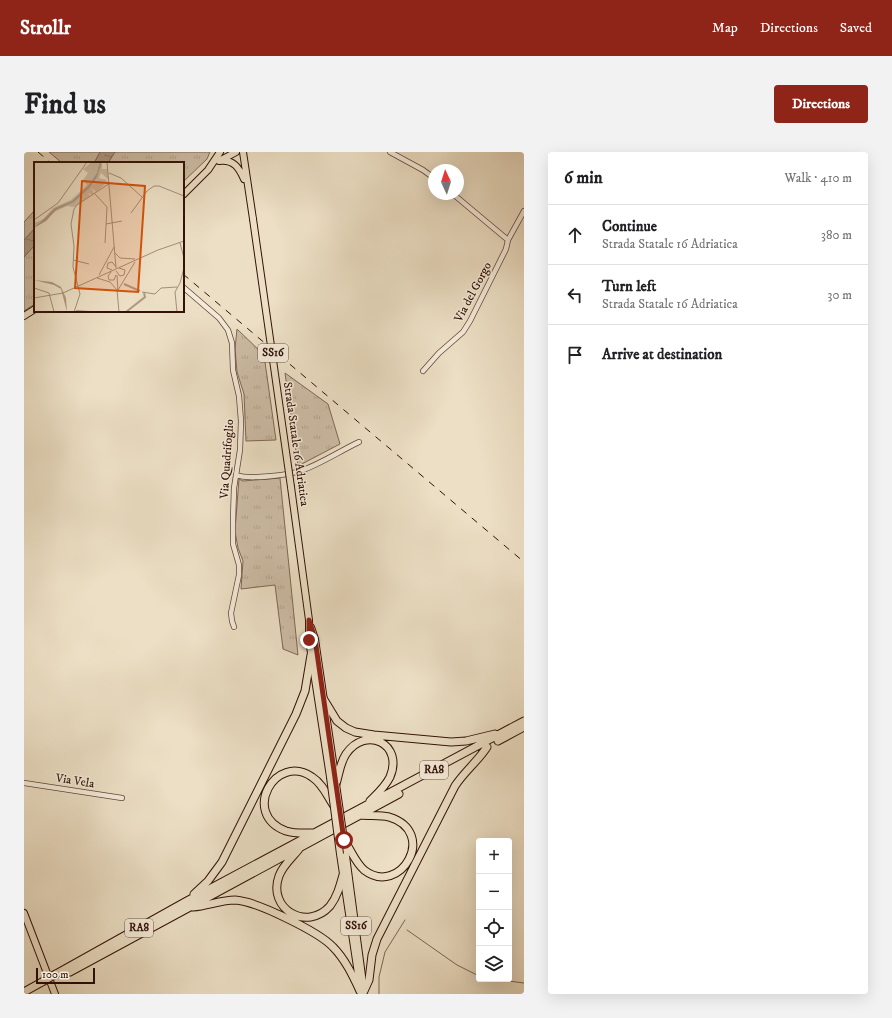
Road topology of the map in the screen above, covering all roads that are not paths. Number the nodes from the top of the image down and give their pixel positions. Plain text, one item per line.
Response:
1 (220, 152) edge
2 (236, 152) edge
3 (243, 152) edge
4 (390, 152) edge
5 (220, 161) junction
6 (211, 166) junction
7 (428, 174) edge
8 (193, 184) junction
9 (248, 186) junction
10 (184, 189) edge
11 (184, 194) edge
12 (460, 200) edge
13 (524, 211) edge
14 (508, 240) junction
15 (184, 288) edge
16 (34, 310) edge
17 (24, 316) edge
18 (423, 371) dead end
19 (358, 442) dead end
20 (236, 475) junction
21 (309, 620) junction
22 (234, 627) dead end
23 (311, 655) junction
24 (323, 698) junction
25 (524, 721) edge
26 (524, 727) edge
27 (501, 733) junction
28 (487, 747) junction
29 (335, 775) junction
30 (24, 783) edge
31 (336, 784) joint
32 (122, 798) dead end
33 (334, 806) junction
34 (366, 806) junction
35 (361, 815) junction
36 (314, 834) junction
37 (344, 840) junction
38 (301, 847) junction
39 (344, 862) junction
40 (343, 875) junction
41 (188, 905) junction
42 (24, 913) edge
43 (43, 984) junction
44 (24, 992) edge
45 (363, 993) edge
46 (29, 994) edge
47 (56, 994) edge

1 - 6 main road
2 - 5 main road
3 - 9 main road, Strada Statale 16 Adriatica / SS16
4 - 7 street
5 - 6 main road
5 - 9 main road
6 - 8 main road
8 - 10 main road
8 - 11 main road
9 - 21 main road, Strada Statale 16 Adriatica / SS16, bridge
12 - 14 street
13 - 14 street, Via del Gorgo
14 - 18 street, Via del Gorgo
15 - 20 street, Via Quadrifoglio
16 - 17 main road
19 - 20 street
20 - 22 street, Via Quadrifoglio
21 - 23 main road, Strada Statale 16 Adriatica / SS16
21 - 24 main road, Strada Statale 16 Adriatica / SS16
23 - 29 main road, Strada Statale 16 Adriatica / SS16
23 - 41 highway
24 - 27 highway
24 - 29 main road, Strada Statale 16 Adriatica / SS16
25 - 27 highway, RA8
26 - 28 highway, RA8
27 - 34 highway, RA8
28 - 35 highway, RA8
28 - 45 highway
29 - 31 highway
29 - 33 main road, Strada Statale 16 Adriatica / SS16, bridge
29 - 34 highway
30 - 32 street, Via Vela
31 - 37 main road, Strada Statale 16 Adriatica / SS16, bridge
33 - 36 highway
33 - 39 main road, Strada Statale 16 Adriatica / SS16, bridge
34 - 36 highway, RA8
35 - 37 highway
35 - 38 highway, RA8
36 - 41 highway, RA8
37 - 39 main road, Strada Statale 16 Adriatica / SS16
38 - 40 highway
38 - 41 highway, RA8
39 - 40 main road, Strada Statale 16 Adriatica / SS16
39 - 45 main road, Strada Statale 16 Adriatica / SS16
40 - 45 main road, Strada Statale 16 Adriatica / SS16
41 - 43 highway, RA8
41 - 45 highway
42 - 47 main road
43 - 44 highway
43 - 46 highway

